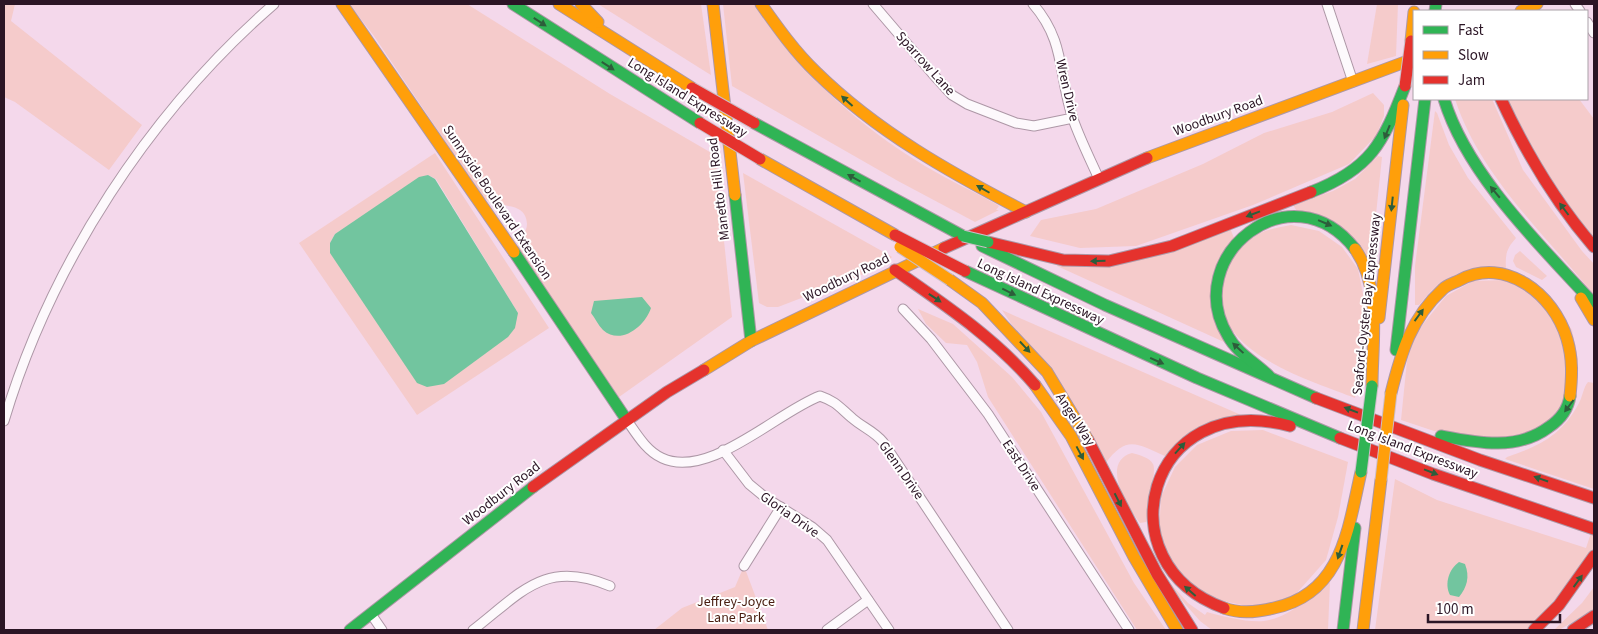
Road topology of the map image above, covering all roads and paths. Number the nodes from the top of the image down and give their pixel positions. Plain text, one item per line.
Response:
1 (274, 4) edge
2 (342, 4) edge
3 (512, 4) edge
4 (559, 4) edge
5 (581, 4) edge
6 (713, 4) edge
7 (761, 4) edge
8 (873, 4) edge
9 (1033, 4) edge
10 (1327, 4) edge
11 (1537, 4) edge
12 (1523, 10) edge
13 (1413, 22) edge
14 (614, 39) junction
15 (1413, 58) edge
16 (1353, 82) junction
17 (1405, 86) junction
18 (1424, 100) edge
19 (1444, 100) edge
20 (1501, 100) edge
21 (1073, 118) junction
22 (1099, 179) junction
23 (1026, 212) junction
24 (963, 236) junction
25 (891, 237) junction
26 (1594, 247) edge
27 (1553, 261) junction
28 (895, 270) junction
29 (1548, 286) dead end
30 (1594, 304) edge
31 (903, 309) dead end
32 (1594, 320) edge
33 (751, 341) junction
34 (1584, 376) dead end
35 (1274, 381) junction
36 (1372, 386) junction
37 (1391, 393) junction
38 (626, 419) junction
39 (4, 421) edge
40 (1396, 428) junction
41 (724, 450) junction
42 (1386, 455) junction
43 (1361, 472) junction
44 (1591, 497) edge
45 (781, 508) junction
46 (1594, 529) edge
47 (1594, 556) edge
48 (744, 566) dead end
49 (1156, 574) junction
50 (610, 586) dead end
51 (868, 600) junction
52 (371, 614) junction
53 (1594, 616) edge
54 (350, 630) edge
55 (382, 630) edge
56 (473, 630) edge
57 (828, 630) edge
58 (889, 630) edge
59 (1008, 630) edge
60 (1129, 630) edge
61 (1177, 630) edge
62 (1192, 630) edge
63 (1205, 630) edge
64 (1343, 630) edge
65 (1363, 630) edge
66 (1534, 630) edge
67 (1573, 630) edge

1 - 39 street
2 - 38 main road, Sunnyside Boulevard Extension
3 -> 25 main road, Long Island Expressway, bridge
4 - 14 main road, Long Island Expressway
5 - 14 main road
6 - 33 main road, Manetto Hill Road
23 -> 7 main road
8 - 21 street, Sparrow Lane
9 - 21 street, Wren Drive
10 - 16 street
11 - 12 main road
13 - 17 main road, Seaford-Oyster Bay Expressway, bridge
24 -> 14 main road, Long Island Expressway, bridge
15 - 16 main road, Woodbury Road
16 - 22 main road, Woodbury Road
17 -> 24 main road, bridge
17 -> 36 main road, Seaford-Oyster Bay Expressway
18 - 37 main road
27 -> 19 main road
26 -> 20 main road
21 - 22 street, Wren Drive
22 - 23 main road, Woodbury Road
23 - 28 main road, Woodbury Road
24 - 35 main road, Long Island Expressway, bridge
25 -> 42 main road, Long Island Expressway, bridge
25 -> 49 main road, bridge
27 - 30 main road
27 - 32 main road
28 - 33 main road, Woodbury Road
28 -> 61 main road, Angel Way
37 -> 29 main road
31 - 60 street, East Drive
33 - 38 main road, Woodbury Road
34 -> 40 main road
35 -> 36 main road
40 -> 35 main road, Long Island Expressway
36 - 43 main road, Seaford-Oyster Bay Expressway, bridge
37 - 65 main road, bridge
38 - 41 street, Glenn Drive
38 - 52 main road, Woodbury Road
44 -> 40 main road, Long Island Expressway
41 - 45 street, Gloria Drive
41 - 59 street, Glenn Drive
43 -> 42 main road
42 -> 46 main road, Long Island Expressway
43 - 64 main road, Seaford-Oyster Bay Expressway
45 - 48 street
45 - 51 street, Gloria Drive
66 -> 47 main road
49 - 62 main road
49 - 63 main road
50 - 56 street
51 - 57 street
51 - 58 street, Gloria Drive
52 - 54 main road, Woodbury Road
52 - 55 street
53 - 67 main road

